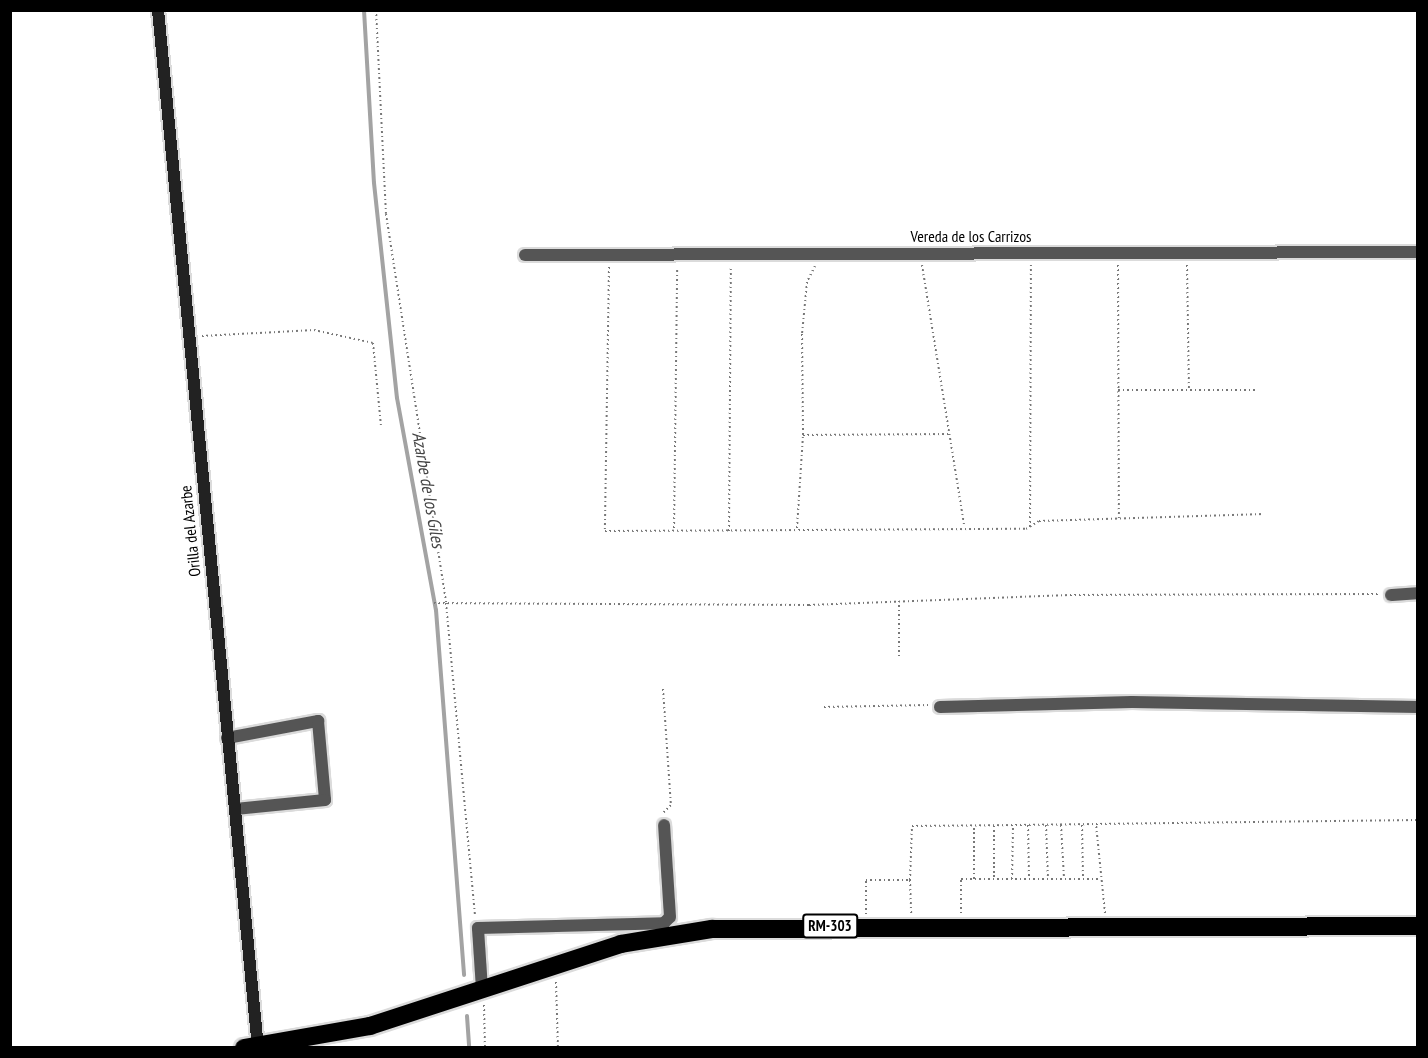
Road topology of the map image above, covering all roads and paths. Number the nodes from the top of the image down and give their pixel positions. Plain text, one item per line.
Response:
1 (158, 10) edge
2 (376, 10) edge
3 (1187, 250) junction
4 (609, 252) junction
5 (677, 252) junction
6 (731, 252) junction
7 (822, 252) junction
8 (1418, 252) edge
9 (920, 253) junction
10 (1031, 253) junction
11 (1118, 253) junction
12 (525, 255) dead end
13 (188, 336) junction
14 (1118, 390) junction
15 (1189, 390) junction
16 (1258, 390) dead end
17 (381, 426) dead end
18 (949, 434) junction
19 (803, 435) junction
20 (1264, 514) dead end
21 (1119, 520) junction
22 (964, 525) junction
23 (1030, 527) junction
24 (674, 529) junction
25 (797, 530) junction
26 (729, 531) junction
27 (1418, 593) edge
28 (1391, 595) joint
29 (899, 602) junction
30 (434, 603) dead end
31 (446, 603) junction
32 (899, 658) dead end
33 (663, 689) dead end
34 (824, 707) dead end
35 (940, 707) joint
36 (1418, 708) edge
37 (227, 738) junction
38 (235, 809) junction
39 (1418, 820) edge
40 (1061, 824) junction
41 (1082, 824) junction
42 (1096, 824) junction
43 (664, 825) joint
44 (1013, 825) junction
45 (1028, 825) junction
46 (1046, 825) junction
47 (974, 826) junction
48 (994, 826) junction
49 (974, 879) junction
50 (994, 879) junction
51 (1012, 879) junction
52 (1029, 879) junction
53 (1048, 879) junction
54 (1064, 879) junction
55 (1083, 879) junction
56 (1101, 879) junction
57 (910, 880) junction
58 (900, 916) dead end
59 (870, 919) junction
60 (1106, 925) junction
61 (960, 926) junction
62 (1418, 926) edge
63 (478, 928) junction
64 (546, 985) dead end
65 (487, 998) junction
66 (253, 1047) edge
67 (485, 1047) edge
68 (558, 1047) edge

1 - 13 street, Orilla del Azarbe
2 - 31 path
3 - 8 street, Vereda de los Carrizos
3 - 11 street, Vereda de los Carrizos
3 - 15 path
4 - 5 street, Vereda de los Carrizos
4 - 12 street, Vereda de los Carrizos
4 - 24 path
5 - 6 street, Vereda de los Carrizos
5 - 24 path
6 - 7 street, Vereda de los Carrizos
6 - 26 path
7 - 9 street, Vereda de los Carrizos
7 - 19 path
9 - 10 street, Vereda de los Carrizos
9 - 18 path
10 - 11 street, Vereda de los Carrizos
10 - 23 path
11 - 14 path
13 - 17 path
13 - 37 street, Orilla del Azarbe
14 - 15 path
14 - 21 path
15 - 16 path
18 - 19 path
18 - 22 path
19 - 25 path
20 - 21 path
21 - 23 path
22 - 23 path
22 - 25 path
24 - 26 path
25 - 26 path
27 - 28 street
28 - 29 path
29 - 31 path
29 - 32 path
30 - 31 path
31 - 63 path
33 - 43 path
34 - 35 path
35 - 36 street
37 - 38 street, Orilla del Azarbe
37 - 38 street
38 - 66 street, Orilla del Azarbe
39 - 42 path
40 - 41 path
40 - 46 path
40 - 54 path
41 - 42 path
41 - 55 path
42 - 56 path
43 - 63 street
44 - 45 path
44 - 48 path
44 - 51 path
45 - 46 path
45 - 52 path
46 - 53 path
47 - 48 path
47 - 49 path
47 - 57 path
48 - 50 path
49 - 50 path
49 - 61 path
50 - 51 path
51 - 52 path
52 - 53 path
53 - 54 path
54 - 55 path
55 - 56 path
56 - 60 path
57 - 58 path
57 - 59 path
59 - 61 highway, RM-303
59 - 65 highway, RM-303
60 - 61 highway, RM-303
60 - 62 highway, RM-303
63 - 65 street
64 - 68 path
65 - 66 highway, RM-303
65 - 67 path

